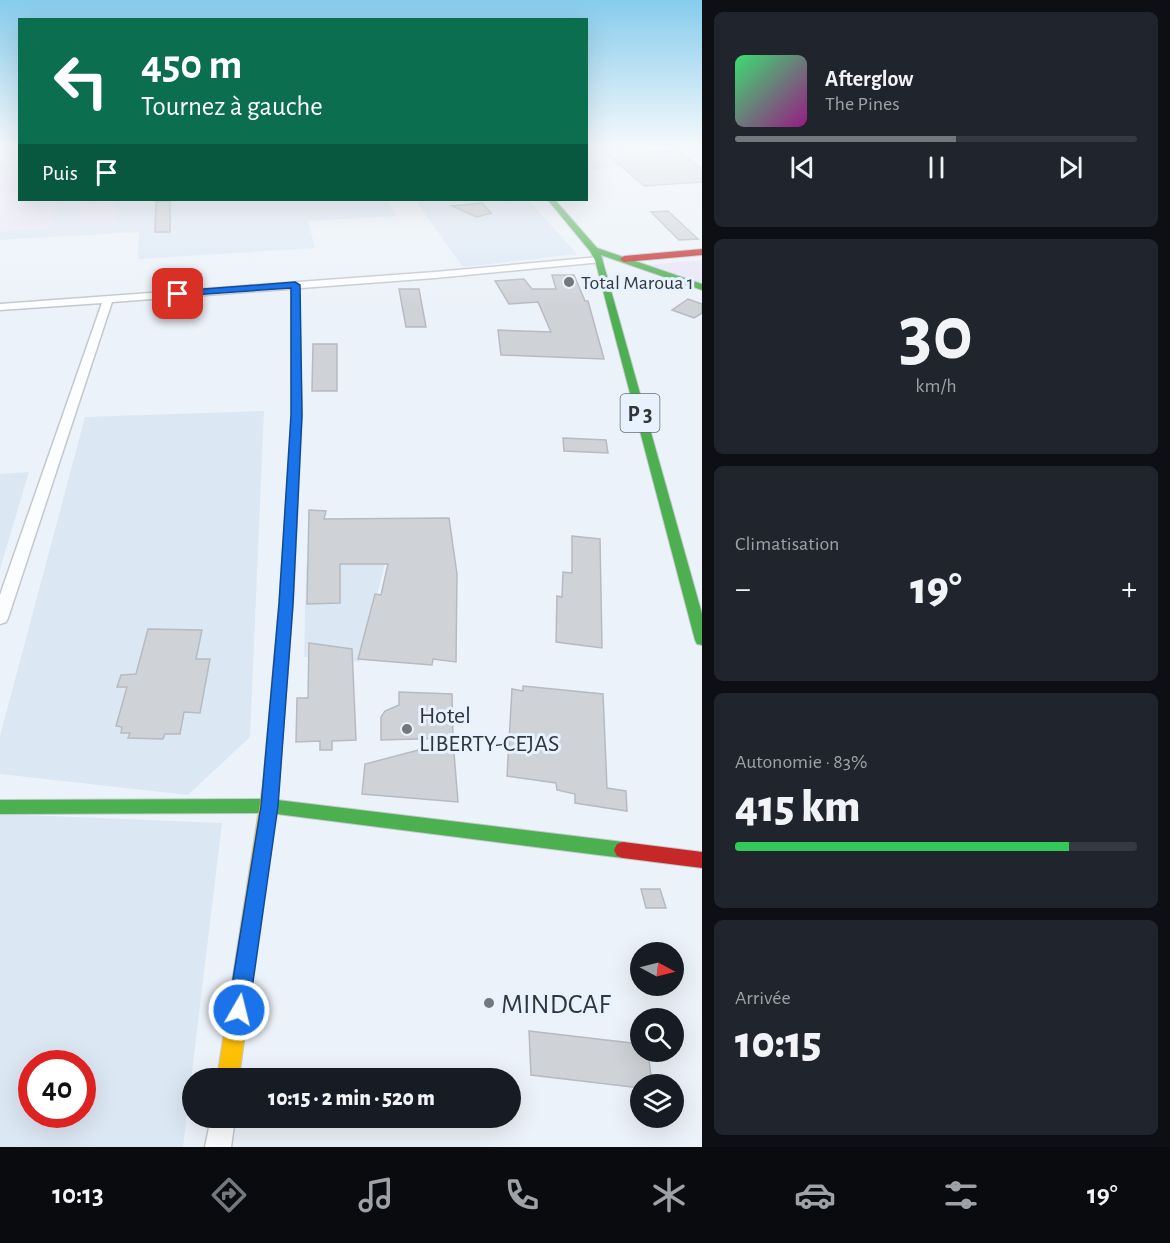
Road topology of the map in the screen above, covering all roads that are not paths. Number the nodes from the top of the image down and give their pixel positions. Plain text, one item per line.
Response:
1 (552, 201) edge
2 (702, 252) edge
3 (597, 255) junction
4 (624, 259) junction
5 (295, 285) junction
6 (702, 287) edge
7 (108, 299) junction
8 (0, 307) edge
9 (0, 618) edge
10 (702, 640) edge
11 (270, 806) junction
12 (0, 807) edge
13 (702, 860) edge
14 (230, 1068) edge
15 (221, 1128) edge
16 (218, 1147) edge

1 - 3 street, P 3
2 - 4 street
3 - 4 street
3 - 5 street
3 - 10 street, P 3
4 - 6 street
5 - 7 street
5 - 11 street
7 - 8 street
7 - 9 street
11 - 12 street
11 - 13 street
11 - 14 street
15 - 16 street

